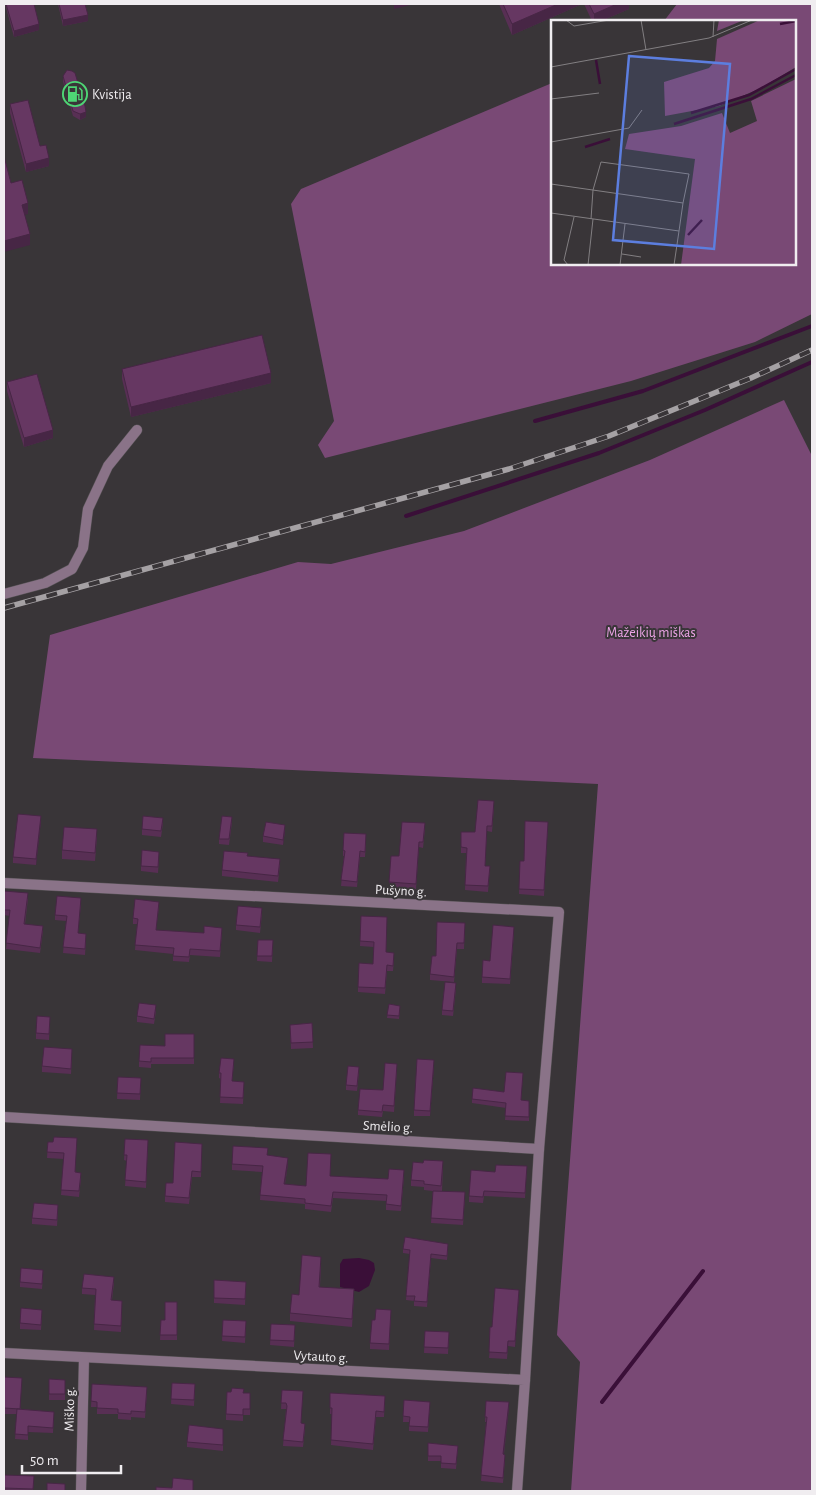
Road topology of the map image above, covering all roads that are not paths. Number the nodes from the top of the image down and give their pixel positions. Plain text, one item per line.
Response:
1 (137, 430) dead end
2 (4, 594) edge
3 (4, 883) edge
4 (4, 1116) edge
5 (539, 1149) junction
6 (4, 1353) edge
7 (84, 1358) junction
8 (525, 1380) junction
9 (81, 1491) edge
10 (517, 1491) edge

1 - 2 street
3 - 5 street, Pušyno g.
4 - 5 street, Smėlio g.
5 - 8 street
6 - 7 street, Vytauto g.
7 - 8 street, Vytauto g.
7 - 9 street, Miško g.
8 - 10 street

